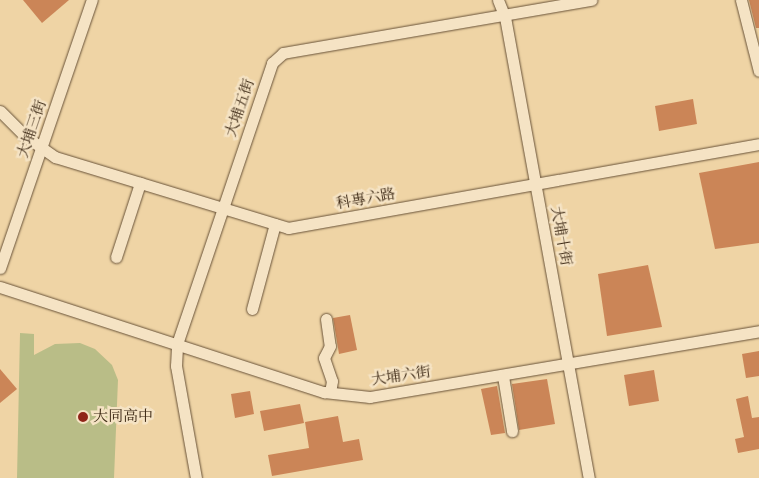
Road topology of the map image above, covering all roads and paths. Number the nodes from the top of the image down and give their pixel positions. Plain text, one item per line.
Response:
1 (92, 0) edge
2 (498, 0) edge
3 (591, 0) edge
4 (741, 0) edge
5 (505, 17) junction
6 (759, 72) edge
7 (0, 111) edge
8 (759, 144) edge
9 (43, 148) junction
10 (536, 182) junction
11 (140, 183) junction
12 (221, 208) junction
13 (275, 224) junction
14 (116, 257) dead end
15 (0, 268) edge
16 (0, 287) edge
17 (252, 309) dead end
18 (326, 318) dead end
19 (759, 332) edge
20 (177, 344) junction
21 (568, 365) junction
22 (503, 376) junction
23 (330, 392) junction
24 (512, 430) dead end
25 (196, 478) edge
26 (588, 478) edge

1 - 9 street, 大埔三街
2 - 5 street, 大埔十街
3 - 5 street, 大埔五街
4 - 6 street
5 - 10 street, 大埔十街
5 - 12 street, 大埔五街
7 - 9 street, 科專六路
8 - 10 street, 科專六路
9 - 11 street, 科專六路
9 - 15 street, 大埔三街
10 - 13 street, 科專六路
10 - 21 street, 大埔十街
11 - 12 street, 科專六路
11 - 14 street
12 - 13 street, 科專六路
12 - 20 street, 大埔五街
13 - 17 street
16 - 20 street, 大埔六街
18 - 23 street
19 - 21 street, 大埔六街
20 - 23 street, 大埔六街
20 - 25 street, 大埔五街
21 - 22 street, 大埔六街
21 - 26 street, 大埔十街
22 - 23 street, 大埔六街
22 - 24 street

